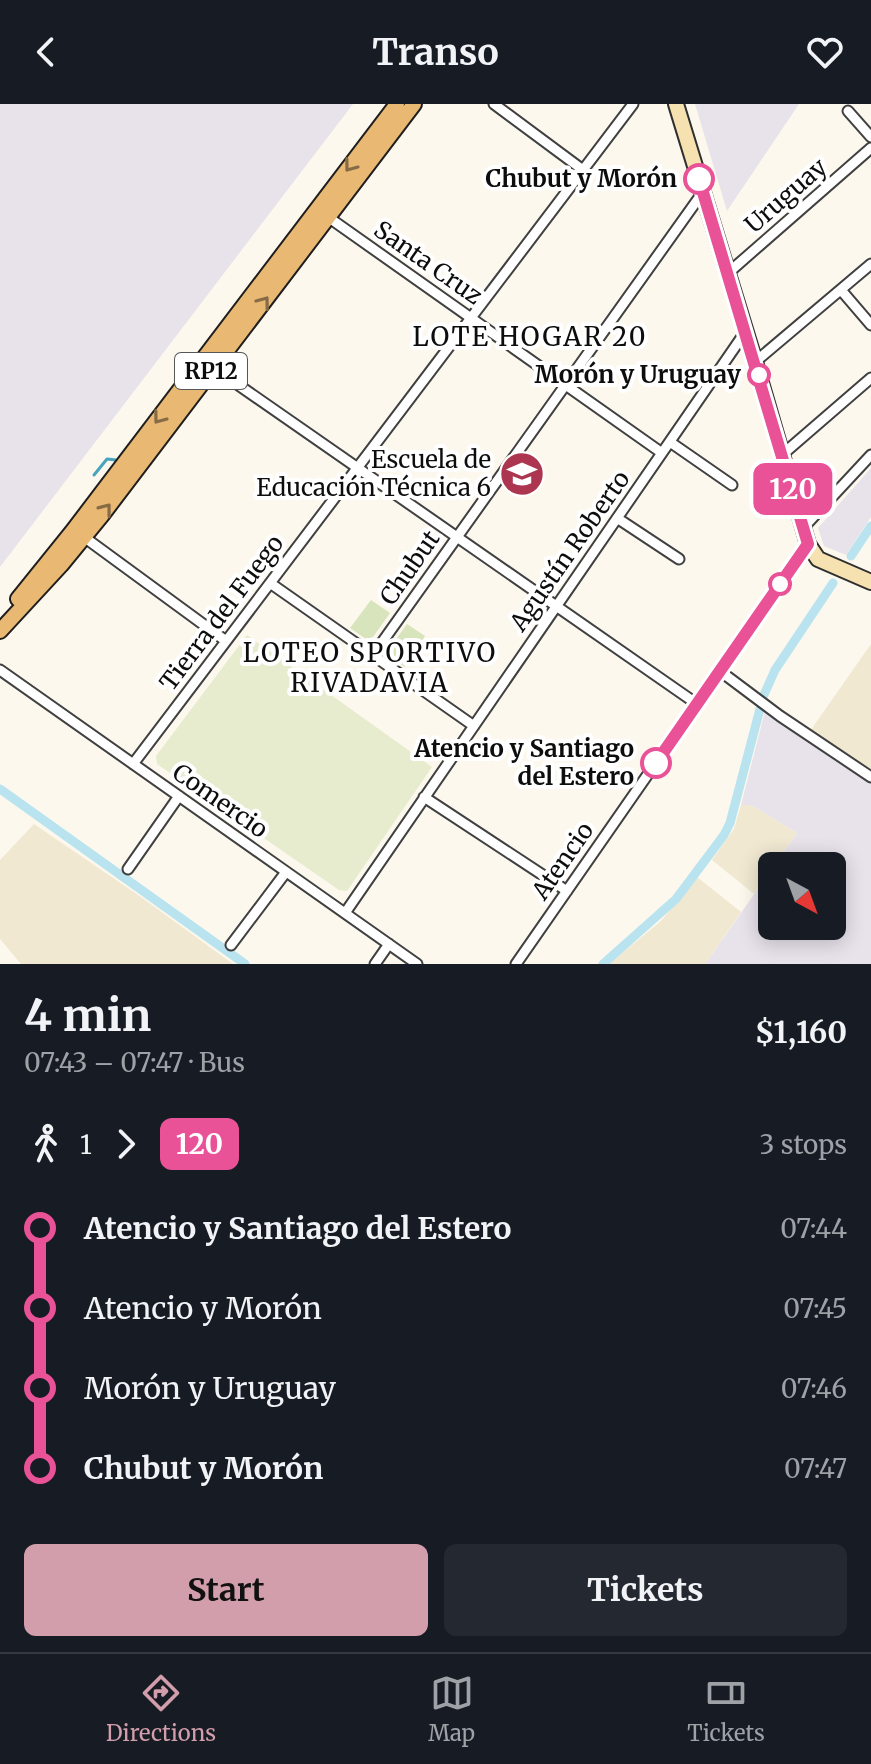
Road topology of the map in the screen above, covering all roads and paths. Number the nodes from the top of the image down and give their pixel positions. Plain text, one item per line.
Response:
1 (397, 104) edge
2 (414, 104) edge
3 (494, 104) edge
4 (633, 104) edge
5 (676, 104) edge
6 (848, 111) dead end
7 (871, 137) edge
8 (871, 148) edge
9 (583, 170) junction
10 (703, 192) junction
11 (328, 217) junction
12 (871, 264) edge
13 (728, 273) junction
14 (841, 290) junction
15 (471, 318) junction
16 (871, 325) edge
17 (746, 331) junction
18 (755, 362) junction
19 (214, 368) junction
20 (871, 378) edge
21 (566, 384) junction
22 (670, 442) junction
23 (662, 453) junction
24 (783, 454) junction
25 (871, 455) edge
26 (357, 468) junction
27 (732, 485) dead end
28 (617, 518) junction
29 (803, 528) junction
30 (84, 537) junction
31 (456, 537) junction
32 (808, 544) junction
33 (679, 559) dead end
34 (871, 582) edge
35 (270, 583) junction
36 (556, 606) junction
37 (0, 620) edge
38 (0, 631) edge
39 (226, 641) junction
40 (373, 655) junction
41 (0, 670) edge
42 (720, 671) junction
43 (697, 704) junction
44 (474, 726) junction
45 (133, 764) junction
46 (871, 777) edge
47 (179, 796) junction
48 (424, 797) junction
49 (128, 869) dead end
50 (286, 872) junction
51 (567, 891) junction
52 (345, 913) junction
53 (389, 944) junction
54 (231, 945) dead end
55 (375, 964) edge
56 (417, 964) edge
57 (516, 964) edge

1 -> 37 main road, RP12
2 - 11 main road, RP12
3 - 9 street
4 - 9 street, Tierra del Fuego
5 - 10 street
6 - 7 street
8 - 13 street, Uruguay
9 - 15 street, Tierra del Fuego
10 - 13 street
10 - 21 street, Chubut
11 - 15 street, Santa Cruz
19 -> 11 main road, RP12
12 - 14 street
13 - 17 street
14 - 16 street
14 - 18 street
15 - 21 street, Santa Cruz
15 - 26 street, Tierra del Fuego
17 - 18 street
17 - 22 street, Agustín Roberto
18 - 24 street
19 - 26 street
30 -> 19 main road, RP12
20 - 24 street
21 - 23 street, Santa Cruz
21 - 31 street, Chubut
22 - 23 street, Agustín Roberto
22 - 27 street
23 - 28 street, Agustín Roberto
24 - 29 street
25 - 29 street
26 - 31 street
26 - 35 street, Tierra del Fuego
28 - 33 street
28 - 36 street, Agustín Roberto
29 - 32 street
30 - 38 main road, RP12
30 - 39 street
31 - 36 street
31 - 40 street, Chubut
32 - 34 street
32 - 42 street, Atencio
35 - 39 street, Tierra del Fuego
35 - 40 street
36 - 43 street
36 - 44 street, Agustín Roberto
39 - 45 street, Tierra del Fuego
40 - 44 street
41 - 45 street, Comercio
42 - 43 street, Atencio
42 - 46 street
43 - 51 street, Atencio
44 - 48 street, Agustín Roberto
45 - 47 street, Comercio
47 - 49 street
47 - 50 street, Comercio
48 - 51 street
48 - 52 street, Agustín Roberto
50 - 52 street, Comercio
50 - 54 street
51 - 57 street, Atencio
52 - 53 street, Comercio
53 - 55 street
53 - 56 street, Comercio

